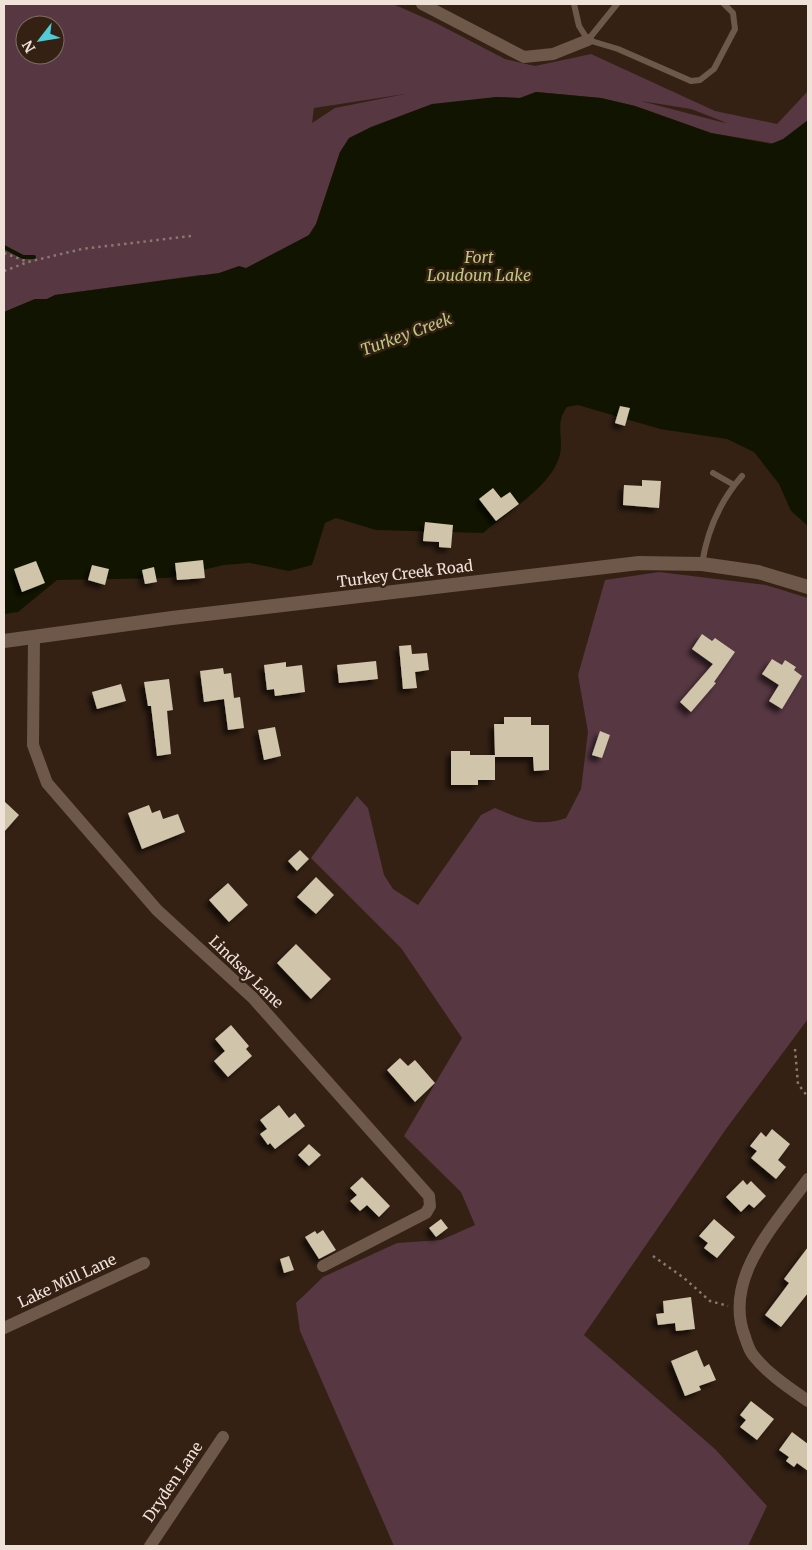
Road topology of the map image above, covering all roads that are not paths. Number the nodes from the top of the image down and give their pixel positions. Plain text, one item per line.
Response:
1 (574, 4) edge
2 (617, 4) edge
3 (724, 4) edge
4 (427, 5) edge
5 (588, 40) junction
6 (713, 473) dead end
7 (742, 476) dead end
8 (734, 485) junction
9 (702, 564) junction
10 (808, 587) edge
11 (34, 638) junction
12 (4, 641) edge
13 (808, 1179) edge
14 (144, 1263) dead end
15 (323, 1266) dead end
16 (4, 1328) edge
17 (808, 1401) edge
18 (223, 1436) dead end
19 (150, 1546) edge

1 - 5 lane
2 - 5 lane
3 - 5 lane
4 - 5 street
6 - 8 lane
7 - 8 lane
8 - 9 lane
9 - 10 street, Turkey Creek Road
9 - 11 street, Turkey Creek Road
11 - 12 street, Turkey Creek Road
11 - 15 street, Lindsey Lane
13 - 17 street
14 - 16 street, Lake Mill Lane
18 - 19 street, Dryden Lane

